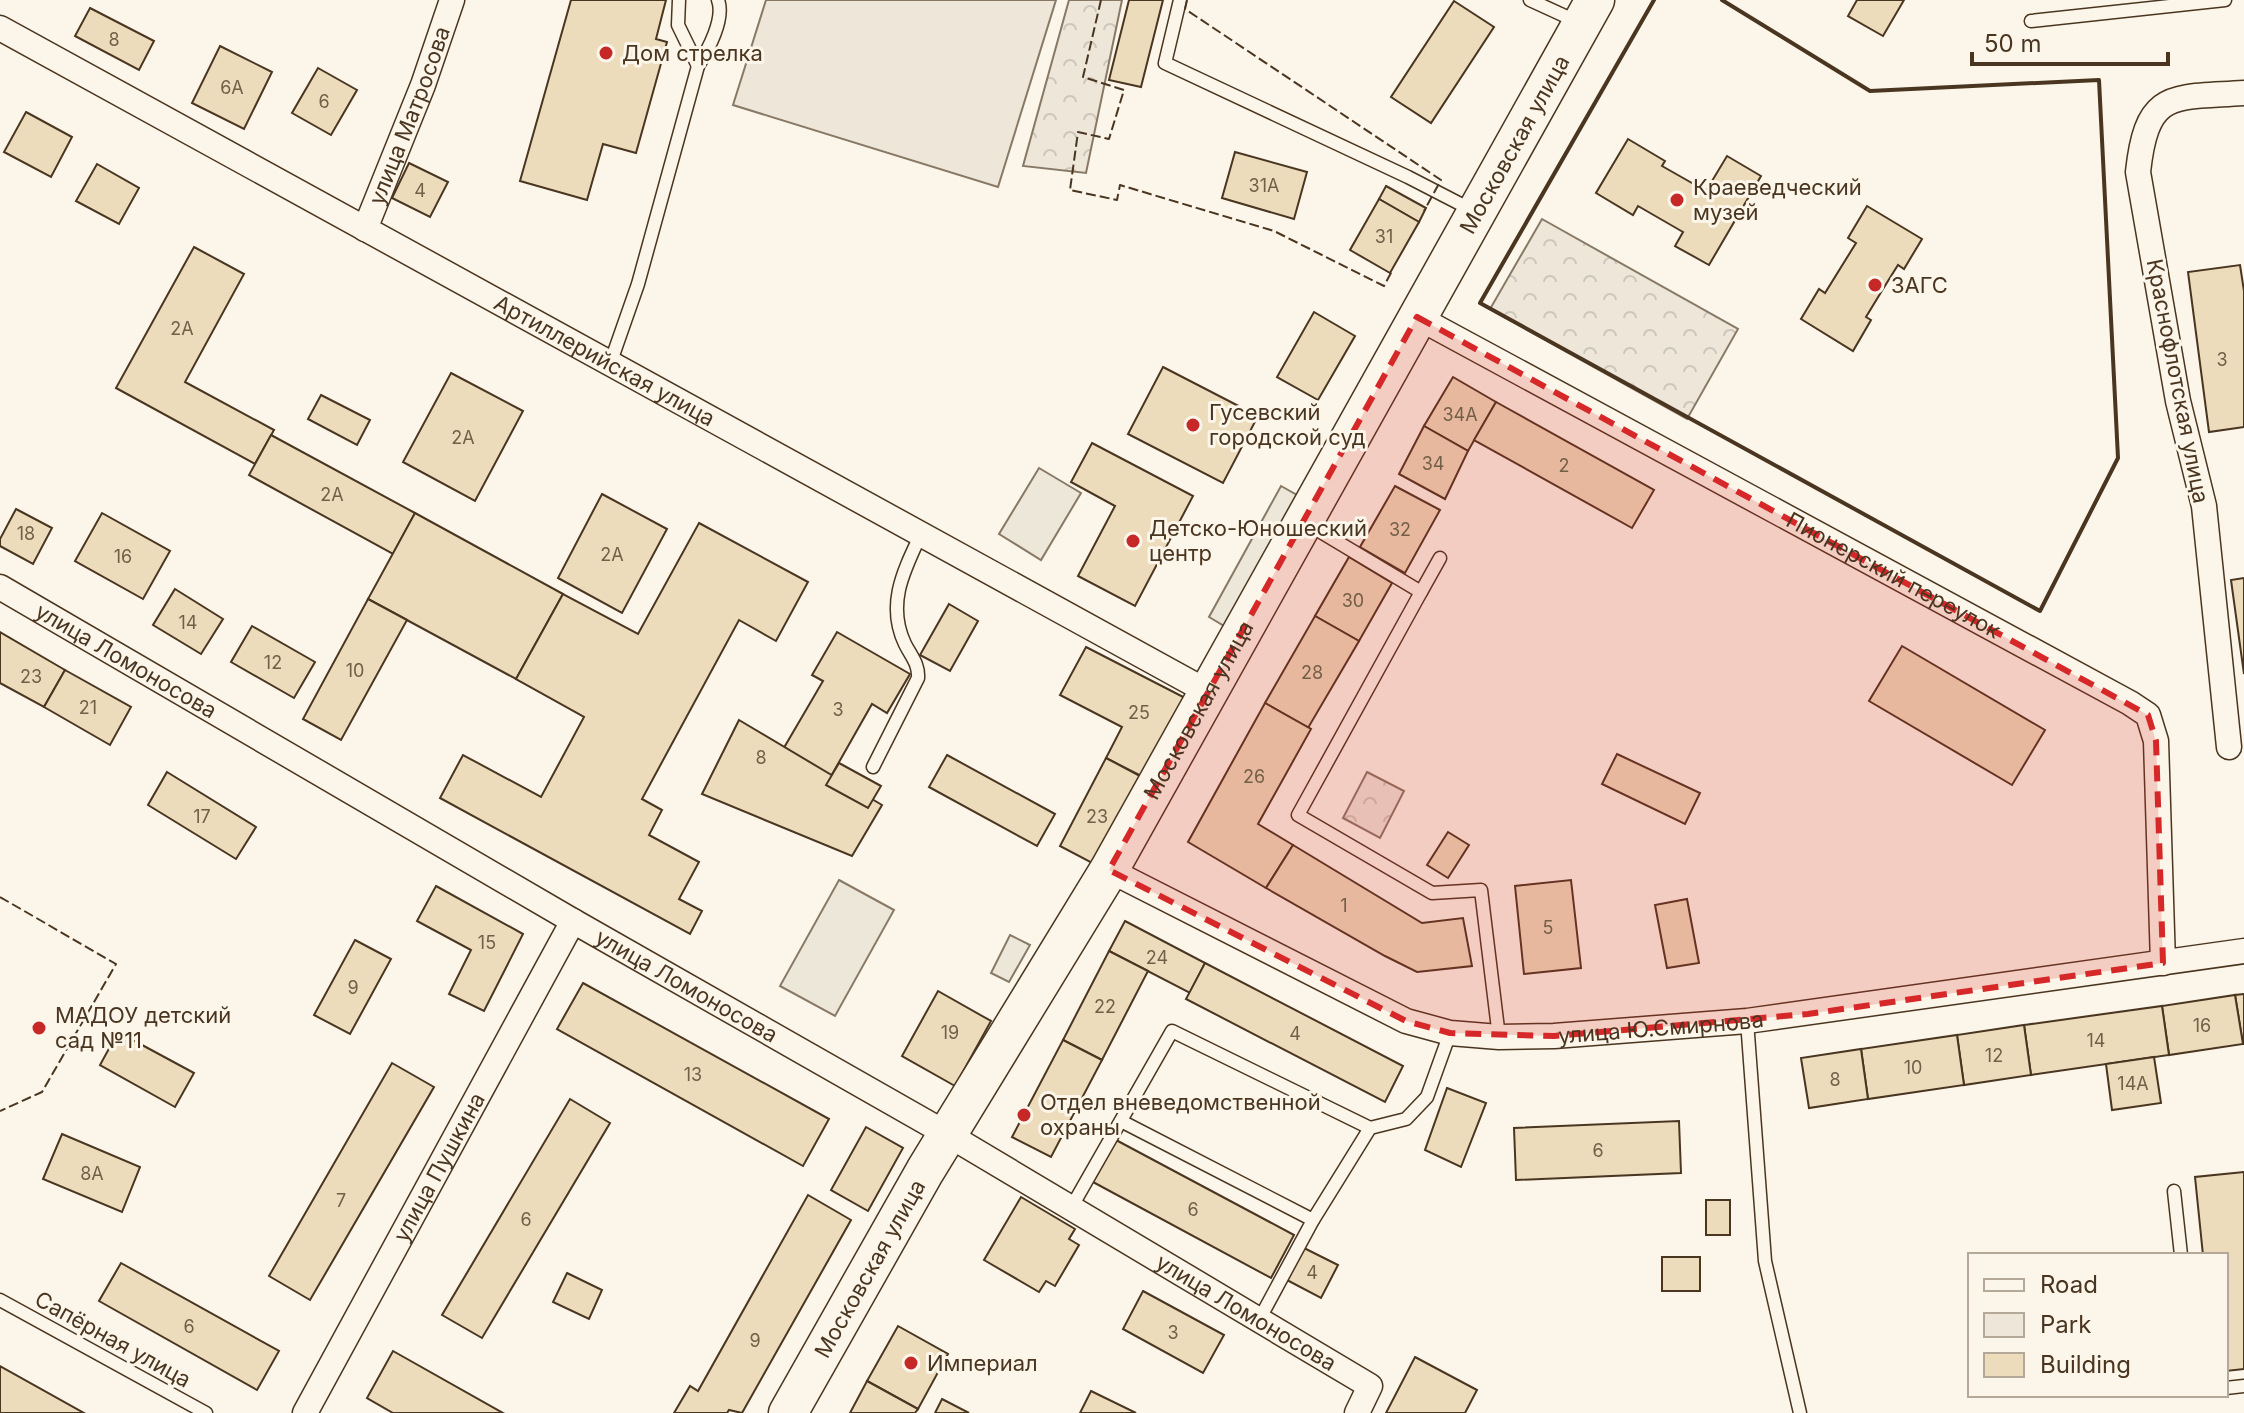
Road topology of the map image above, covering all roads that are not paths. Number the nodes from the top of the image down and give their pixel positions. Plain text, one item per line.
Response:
1 (452, 0) edge
2 (679, 0) edge
3 (718, 0) edge
4 (1180, 0) edge
5 (1530, 0) edge
6 (2225, 0) edge
7 (1588, 12) edge
8 (2031, 21) dead end
9 (0, 28) edge
10 (698, 66) junction
11 (2244, 93) edge
12 (1476, 212) junction
13 (365, 229) junction
14 (1417, 317) junction
15 (610, 364) junction
16 (1303, 522) junction
17 (921, 534) junction
18 (1440, 558) dead end
19 (0, 587) edge
20 (1421, 592) junction
21 (1208, 692) junction
22 (2229, 747) dead end
23 (873, 767) dead end
24 (1109, 870) junction
25 (573, 921) junction
26 (2244, 951) edge
27 (2163, 963) junction
28 (1747, 1021) junction
29 (1450, 1033) junction
30 (1499, 1037) junction
31 (1121, 1121) junction
32 (1370, 1128) junction
33 (947, 1134) junction
34 (2174, 1191) dead end
35 (1071, 1208) junction
36 (1313, 1220) junction
37 (2181, 1253) edge
38 (0, 1300) edge
39 (1259, 1320) junction
40 (206, 1413) edge
41 (305, 1413) edge
42 (788, 1413) edge
43 (1357, 1413) edge
44 (1800, 1413) edge

1 - 13 street, улица Матросова
2 - 10 lane
3 - 10 lane
4 - 12 lane
5 - 7 lane
6 - 8 lane
7 - 12 main road, Московская улица
9 - 13 street, Артиллерийская улица
10 - 15 lane
11 - 22 street, Краснофлотская улица
12 - 14 main road, Московская улица
13 - 15 street, Артиллерийская улица
14 - 16 main road, Московская улица
14 - 27 street, Пионерский переулок
15 - 17 street, Артиллерийская улица
16 - 20 lane
16 - 21 main road, Московская улица
17 - 21 street, Артиллерийская улица
17 - 23 lane
18 - 20 lane
19 - 25 street, улица Ломоносова
20 - 30 lane
21 - 24 main road, Московская улица
24 - 29 street, улица Ю.Смирнова
24 - 33 main road, Московская улица
25 - 33 street, улица Ломоносова
25 - 41 street, улица Пушкина
26 - 27 street, улица Ю.Смирнова
27 - 28 street, улица Ю.Смирнова
28 - 30 street, улица Ю.Смирнова
28 - 44 lane
29 - 30 street, улица Ю.Смирнова
29 - 32 lane
31 - 32 lane
31 - 35 lane
31 - 36 lane
32 - 36 lane
33 - 35 street, улица Ломоносова
33 - 42 main road, Московская улица
34 - 37 lane
35 - 39 street, улица Ломоносова
36 - 39 lane
38 - 40 lane, Сапёрная улица
39 - 43 street, улица Ломоносова

